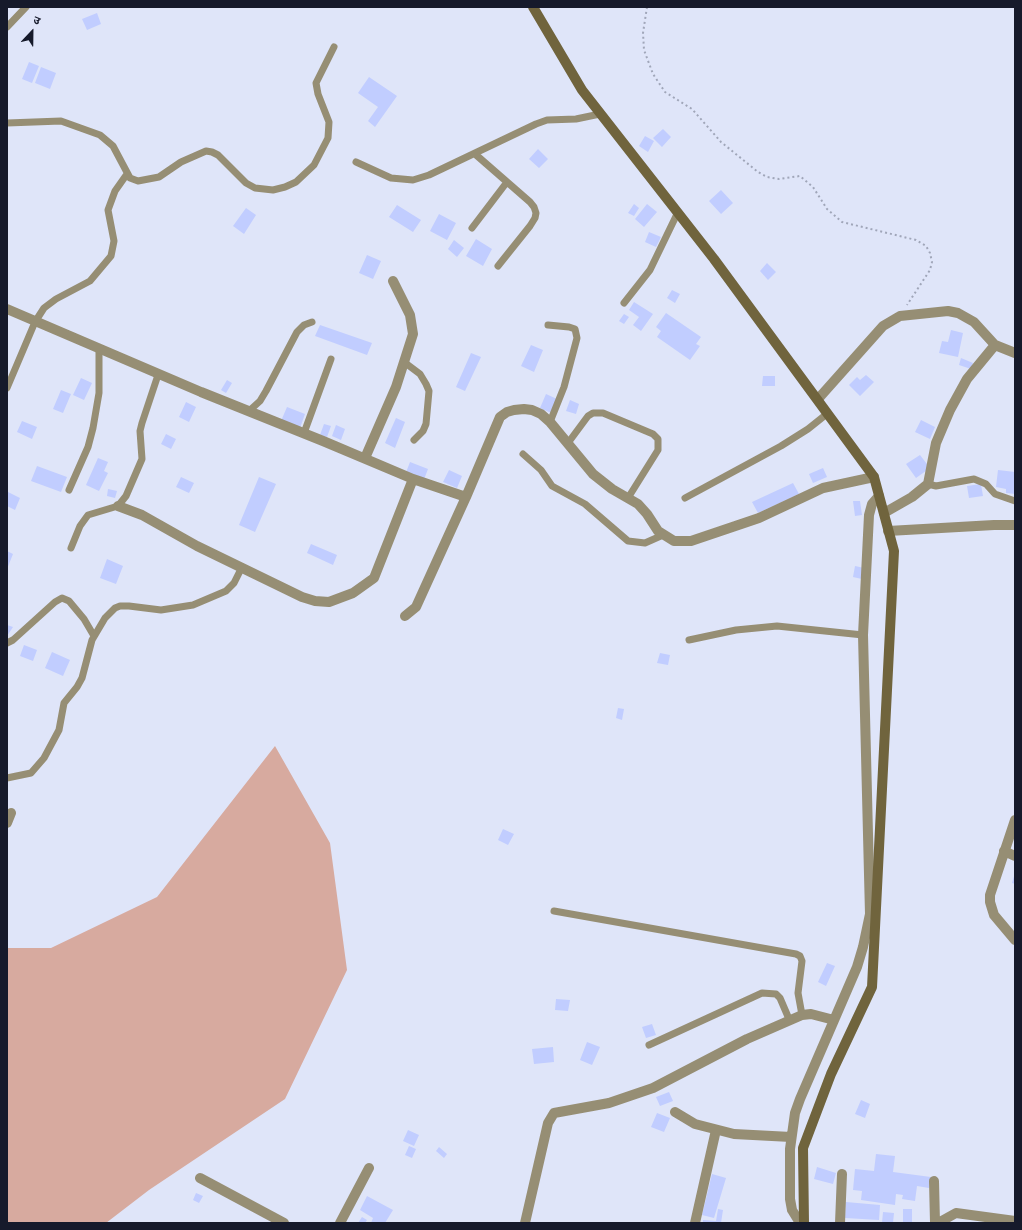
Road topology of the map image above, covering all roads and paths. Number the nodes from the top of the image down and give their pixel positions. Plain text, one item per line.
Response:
1 (26, 7) edge
2 (533, 7) edge
3 (647, 7) edge
4 (7, 27) edge
5 (334, 47) dead end
6 (600, 114) junction
7 (7, 123) edge
8 (475, 154) junction
9 (356, 162) dead end
10 (126, 174) junction
11 (506, 182) junction
12 (678, 212) junction
13 (472, 228) dead end
14 (498, 266) dead end
15 (393, 281) dead end
16 (624, 303) dead end
17 (7, 309) edge
18 (900, 316) junction
19 (35, 322) junction
20 (312, 322) dead end
21 (548, 326) dead end
22 (995, 344) junction
23 (99, 350) junction
24 (1015, 353) edge
25 (331, 359) dead end
26 (404, 362) junction
27 (158, 375) junction
28 (7, 388) edge
29 (818, 399) junction
30 (249, 411) junction
31 (828, 413) junction
32 (550, 422) junction
33 (304, 433) junction
34 (414, 440) dead end
35 (568, 443) junction
36 (523, 454) dead end
37 (365, 458) junction
38 (874, 477) junction
39 (413, 479) junction
40 (928, 484) junction
41 (69, 490) dead end
42 (879, 496) junction
43 (466, 497) junction
44 (628, 498) junction
45 (685, 498) dead end
46 (1015, 501) edge
47 (118, 506) junction
48 (884, 513) junction
49 (1015, 525) edge
50 (888, 531) junction
51 (663, 535) junction
52 (71, 548) dead end
53 (242, 567) junction
54 (405, 616) dead end
55 (863, 635) junction
56 (94, 636) junction
57 (689, 640) dead end
58 (7, 643) edge
59 (7, 778) edge
60 (1015, 820) edge
61 (1004, 851) junction
62 (1015, 856) edge
63 (554, 911) dead end
64 (1011, 930) edge
65 (1015, 940) edge
66 (802, 1015) junction
67 (789, 1020) junction
68 (834, 1020) junction
69 (649, 1045) dead end
70 (675, 1112) dead end
71 (716, 1130) junction
72 (791, 1138) junction
73 (369, 1168) dead end
74 (842, 1174) dead end
75 (200, 1178) dead end
76 (934, 1181) dead end
77 (1015, 1221) edge
78 (284, 1223) edge
79 (340, 1223) edge
80 (525, 1223) edge
81 (695, 1223) edge
82 (800, 1223) edge
83 (804, 1223) edge
84 (840, 1223) edge
85 (935, 1223) edge
86 (938, 1223) edge

1 - 4 lane
2 - 6 main road
3 - 18 path
5 - 10 lane
6 - 8 lane
6 - 12 main road
7 - 10 lane
8 - 9 lane
8 - 11 lane
10 - 19 lane
11 - 13 lane
11 - 14 lane
12 - 16 lane
12 - 29 main road
15 - 26 street
17 - 19 street
18 - 22 street
18 - 29 street
19 - 23 street
19 - 28 lane
20 - 30 lane
21 - 32 lane
22 - 24 street
22 - 40 street
23 - 27 street
23 - 41 lane
25 - 33 lane
26 - 34 lane
26 - 37 street
27 - 30 street
27 - 47 lane
29 - 31 main road
30 - 33 street
31 - 38 main road
31 - 45 lane
32 - 35 street
32 - 43 street
33 - 37 street
35 - 44 street
35 - 44 lane
36 - 51 lane
37 - 39 street
38 - 42 main road
38 - 51 street
39 - 43 street
39 - 53 street
40 - 46 lane
40 - 48 street
42 - 48 main road
42 - 55 street
43 - 54 street
44 - 51 street
47 - 52 lane
47 - 53 street
48 - 50 main road
49 - 50 street
50 - 83 main road
53 - 56 lane
55 - 57 lane
55 - 68 street
56 - 58 lane
56 - 59 lane
60 - 61 street
61 - 62 street
61 - 64 street
63 - 66 lane
64 - 65 street
66 - 67 street
66 - 68 street
67 - 69 lane
67 - 80 street
68 - 72 street
70 - 71 street
71 - 72 street
71 - 81 street
72 - 82 street
73 - 79 street
74 - 84 street
75 - 78 street
76 - 85 street
77 - 86 street

